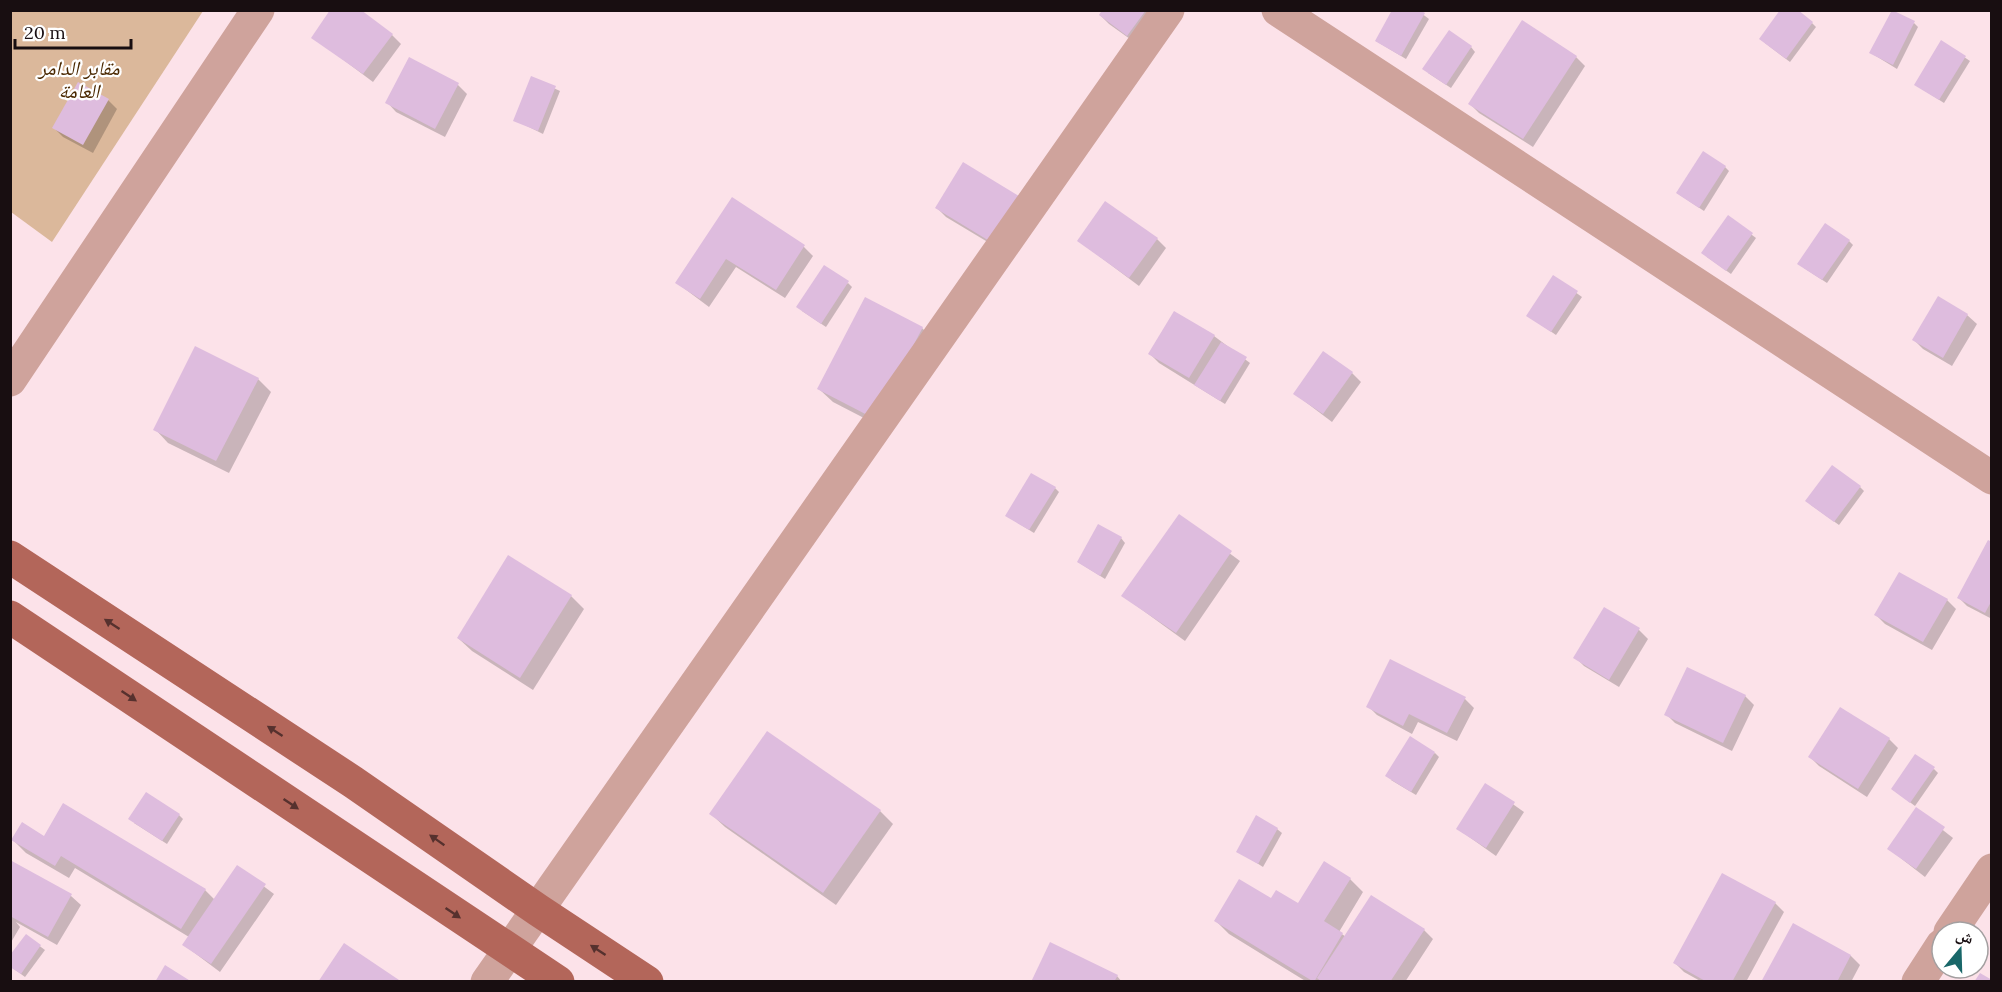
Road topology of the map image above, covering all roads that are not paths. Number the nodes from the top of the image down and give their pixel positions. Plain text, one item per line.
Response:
1 (258, 10) edge
2 (1168, 10) edge
3 (1278, 10) edge
4 (10, 380) edge
5 (1992, 478) edge
6 (10, 557) edge
7 (10, 617) edge
8 (1992, 870) edge
9 (538, 910) junction
10 (1958, 920) edge
11 (508, 949) junction
12 (1930, 963) edge
13 (487, 981) edge
14 (558, 981) edge
15 (647, 981) edge
16 (1918, 981) edge

1 - 4 street
2 - 9 street
3 - 5 street
9 -> 6 main road
7 -> 11 main road
8 - 10 street
9 - 11 street
15 -> 9 main road
11 - 13 street
11 - 14 main road
12 - 16 street

